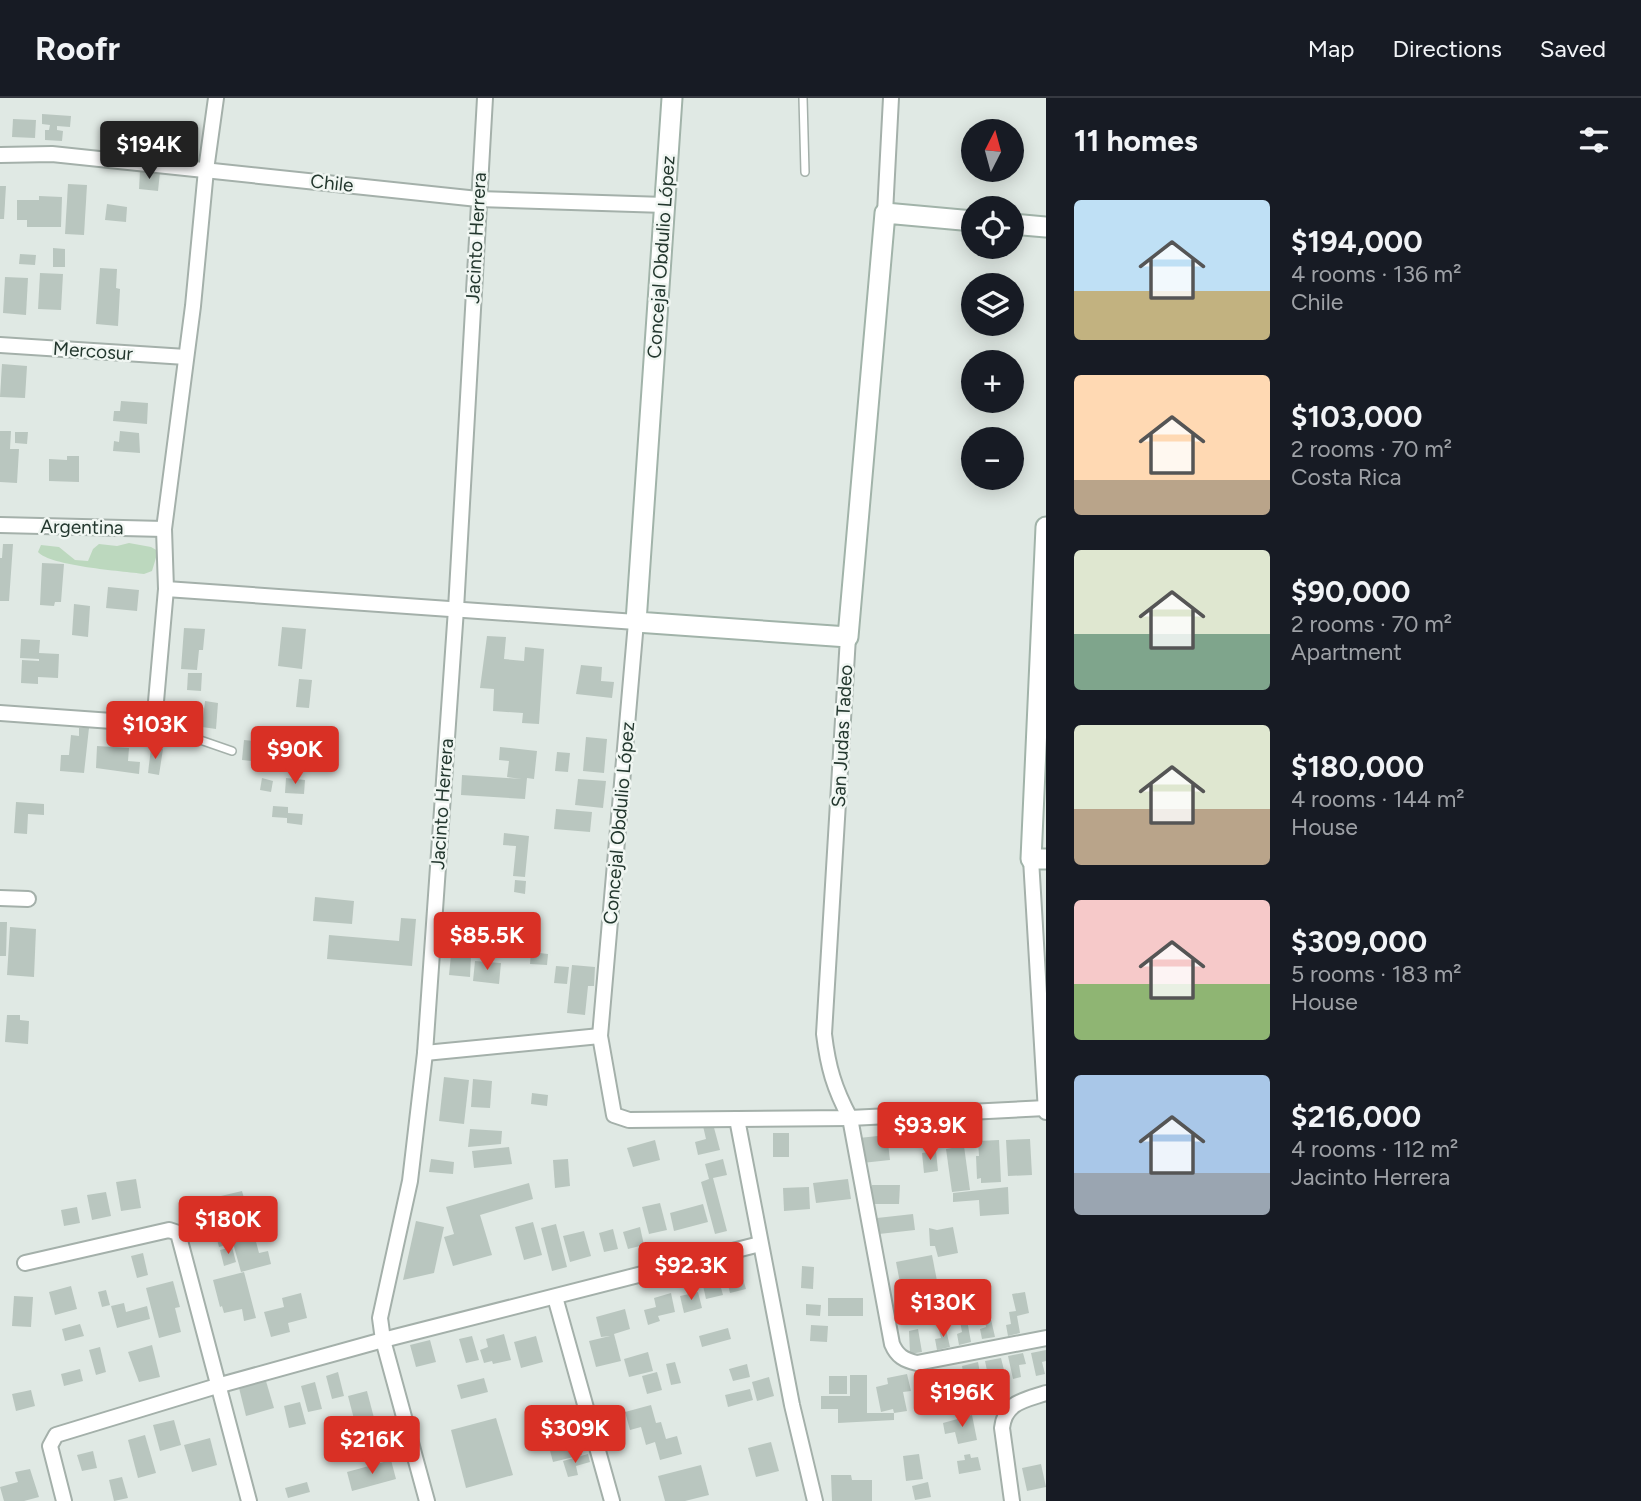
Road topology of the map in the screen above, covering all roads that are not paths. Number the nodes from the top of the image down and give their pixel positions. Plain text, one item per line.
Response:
1 (216, 98) edge
2 (485, 98) edge
3 (672, 98) edge
4 (803, 98) edge
5 (891, 98) edge
6 (0, 155) edge
7 (206, 170) junction
8 (805, 172) dead end
9 (478, 198) junction
10 (666, 205) junction
11 (885, 213) junction
12 (961, 220) edge
13 (1024, 225) edge
14 (1046, 227) edge
15 (0, 345) edge
16 (186, 357) junction
17 (0, 526) edge
18 (1046, 527) edge
19 (164, 529) junction
20 (166, 589) junction
21 (456, 609) junction
22 (636, 622) junction
23 (1044, 630) edge
24 (848, 637) junction
25 (0, 713) edge
26 (154, 724) junction
27 (232, 751) dead end
28 (1038, 859) edge
29 (0, 898) edge
30 (28, 900) dead end
31 (600, 1035) junction
32 (425, 1053) junction
33 (1046, 1109) edge
34 (850, 1118) junction
35 (737, 1119) junction
36 (760, 1244) junction
37 (25, 1263) dead end
38 (555, 1297) junction
39 (1046, 1338) edge
40 (383, 1340) junction
41 (217, 1386) junction
42 (1046, 1393) edge
43 (64, 1501) edge
44 (249, 1501) edge
45 (427, 1501) edge
46 (612, 1501) edge
47 (815, 1501) edge
48 (1012, 1501) edge

1 - 7 street
2 - 9 street, Jacinto Herrera
3 - 10 street, Concejal Obdulio López
4 - 8 lane
5 - 11 street, San Judas Tadeo
6 - 7 street, Chile
7 - 9 street, Chile
7 - 16 street
9 - 10 street, Chile
9 - 21 street, Jacinto Herrera
10 - 22 street, Concejal Obdulio López
11 - 12 street
11 - 24 street, San Judas Tadeo
13 - 14 street
15 - 16 street, Mercosur
16 - 19 street
17 - 19 street, Argentina
18 - 23 street
19 - 20 street
20 - 21 street
20 - 26 street
21 - 22 street
21 - 32 street, Jacinto Herrera
22 - 24 street
22 - 31 street, Concejal Obdulio López
23 - 28 street
24 - 34 street, San Judas Tadeo
25 - 26 street
26 - 27 lane
28 - 33 street
29 - 30 street
31 - 32 street
31 - 35 street, Concejal Obdulio López
32 - 40 street, Jacinto Herrera
33 - 34 street, Concejal Obdulio López
34 - 35 street, Concejal Obdulio López
34 - 39 street, San Judas Tadeo
35 - 36 street
36 - 38 street
36 - 47 street
37 - 41 street
38 - 40 street
38 - 46 street
40 - 41 street
40 - 45 street, Jacinto Herrera
41 - 43 street
41 - 44 street
42 - 48 street

